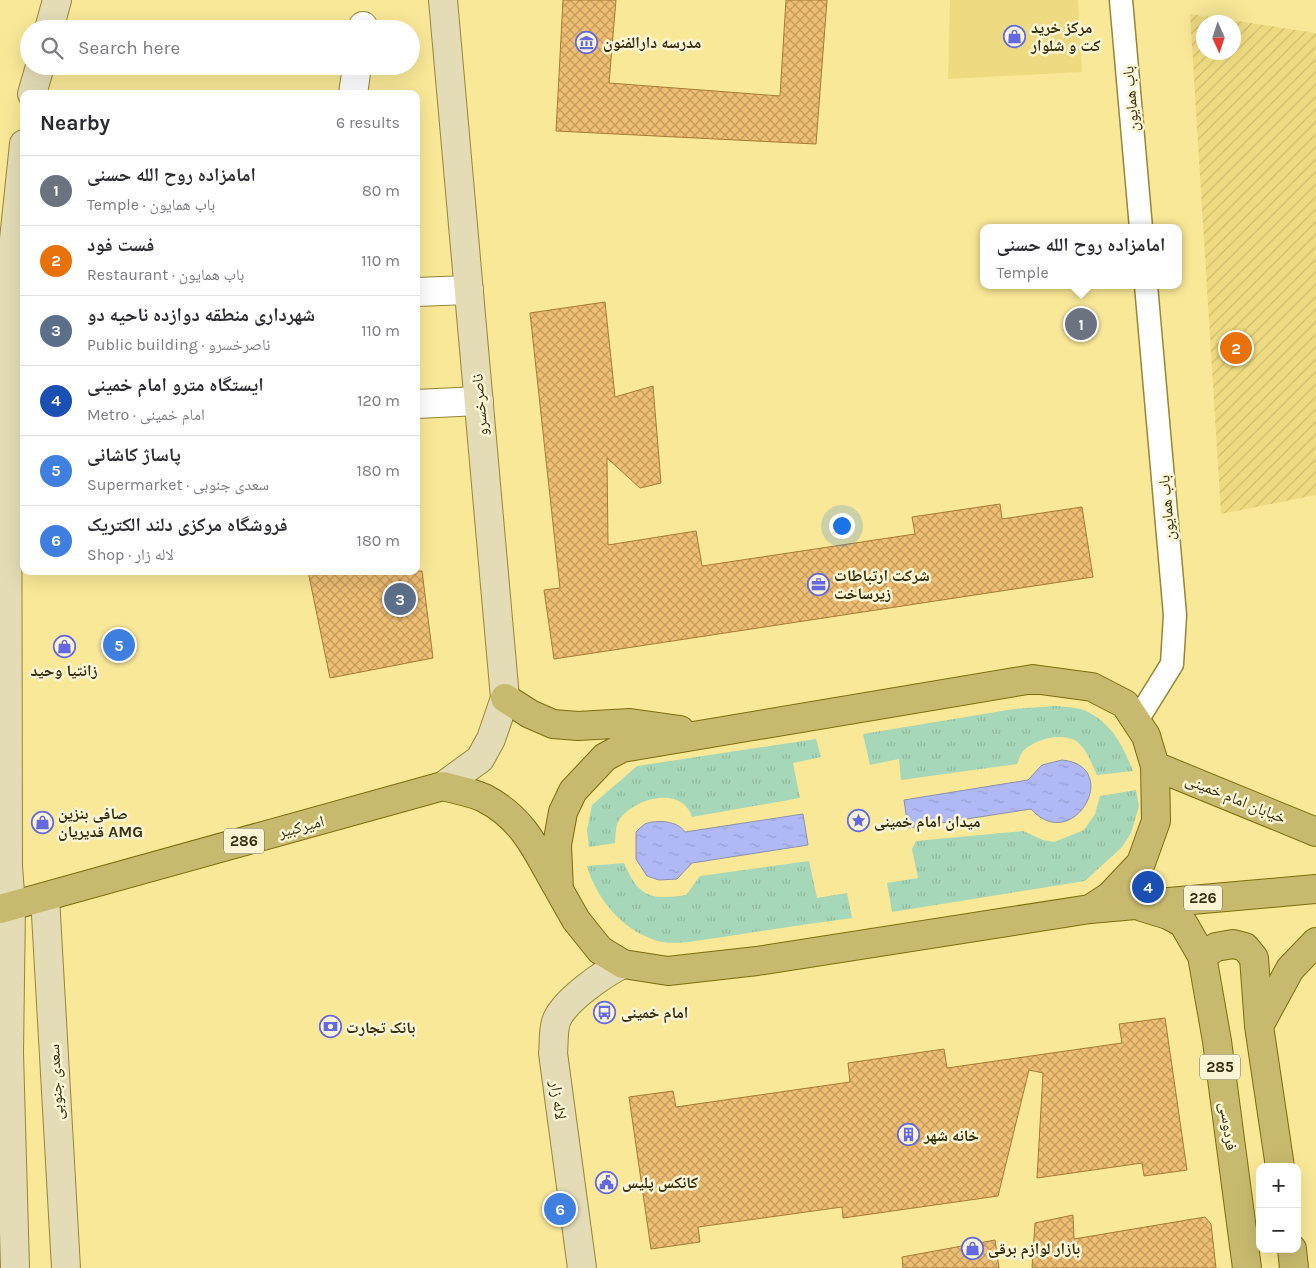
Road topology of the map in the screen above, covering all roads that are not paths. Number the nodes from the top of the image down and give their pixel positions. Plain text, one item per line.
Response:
1 (57, 0) edge
2 (444, 0) edge
3 (1121, 0) edge
4 (51, 20) edge
5 (37, 75) edge
6 (356, 75) edge
7 (33, 90) edge
8 (354, 90) edge
9 (20, 216) edge
10 (1141, 224) edge
11 (1146, 289) edge
12 (469, 290) junction
13 (420, 292) edge
14 (15, 306) edge
15 (479, 401) junction
16 (420, 404) edge
17 (505, 698) junction
18 (1136, 722) junction
19 (703, 734) junction
20 (1155, 766) junction
21 (443, 786) junction
22 (1316, 832) edge
23 (1316, 889) edge
24 (559, 890) junction
25 (45, 897) junction
26 (1133, 905) junction
27 (5, 908) edge
28 (1090, 909) junction
29 (1316, 942) edge
30 (1202, 956) junction
31 (623, 964) junction
32 (1259, 1026) junction
33 (1279, 1163) edge
34 (1292, 1253) edge
35 (15, 1268) edge
36 (66, 1268) edge
37 (582, 1268) edge
38 (1247, 1268) edge
39 (1294, 1268) edge

1 - 4 main road
2 - 12 main road, ناصرخسرو
3 - 10 street, باب همایون
5 - 7 main road
6 - 8 street
9 - 14 main road
11 - 18 street, باب همایون
12 - 13 street
12 - 15 main road, ناصرخسرو
14 - 27 main road
15 - 16 street
15 - 17 main road, ناصرخسرو
17 - 19 main road
17 - 21 main road, ناصرخسرو
18 - 19 main road
18 - 20 main road
19 - 24 main road
20 - 22 main road, خیابان امام خمینی
20 - 28 main road
21 - 24 main road
21 - 25 main road, امیرکبیر / 286
23 - 26 main road, 226
24 - 31 main road
25 - 27 main road, امیرکبیر / 286
25 - 36 main road, سعدی جنوبی
26 - 28 main road, 226
26 - 30 main road, فردوسی / 285
27 - 35 main road
28 - 31 main road
29 - 32 main road
30 - 32 main road
30 - 38 main road, فردوسی / 285
31 - 37 main road, لاله زار
32 - 33 main road, 285
34 - 39 main road

